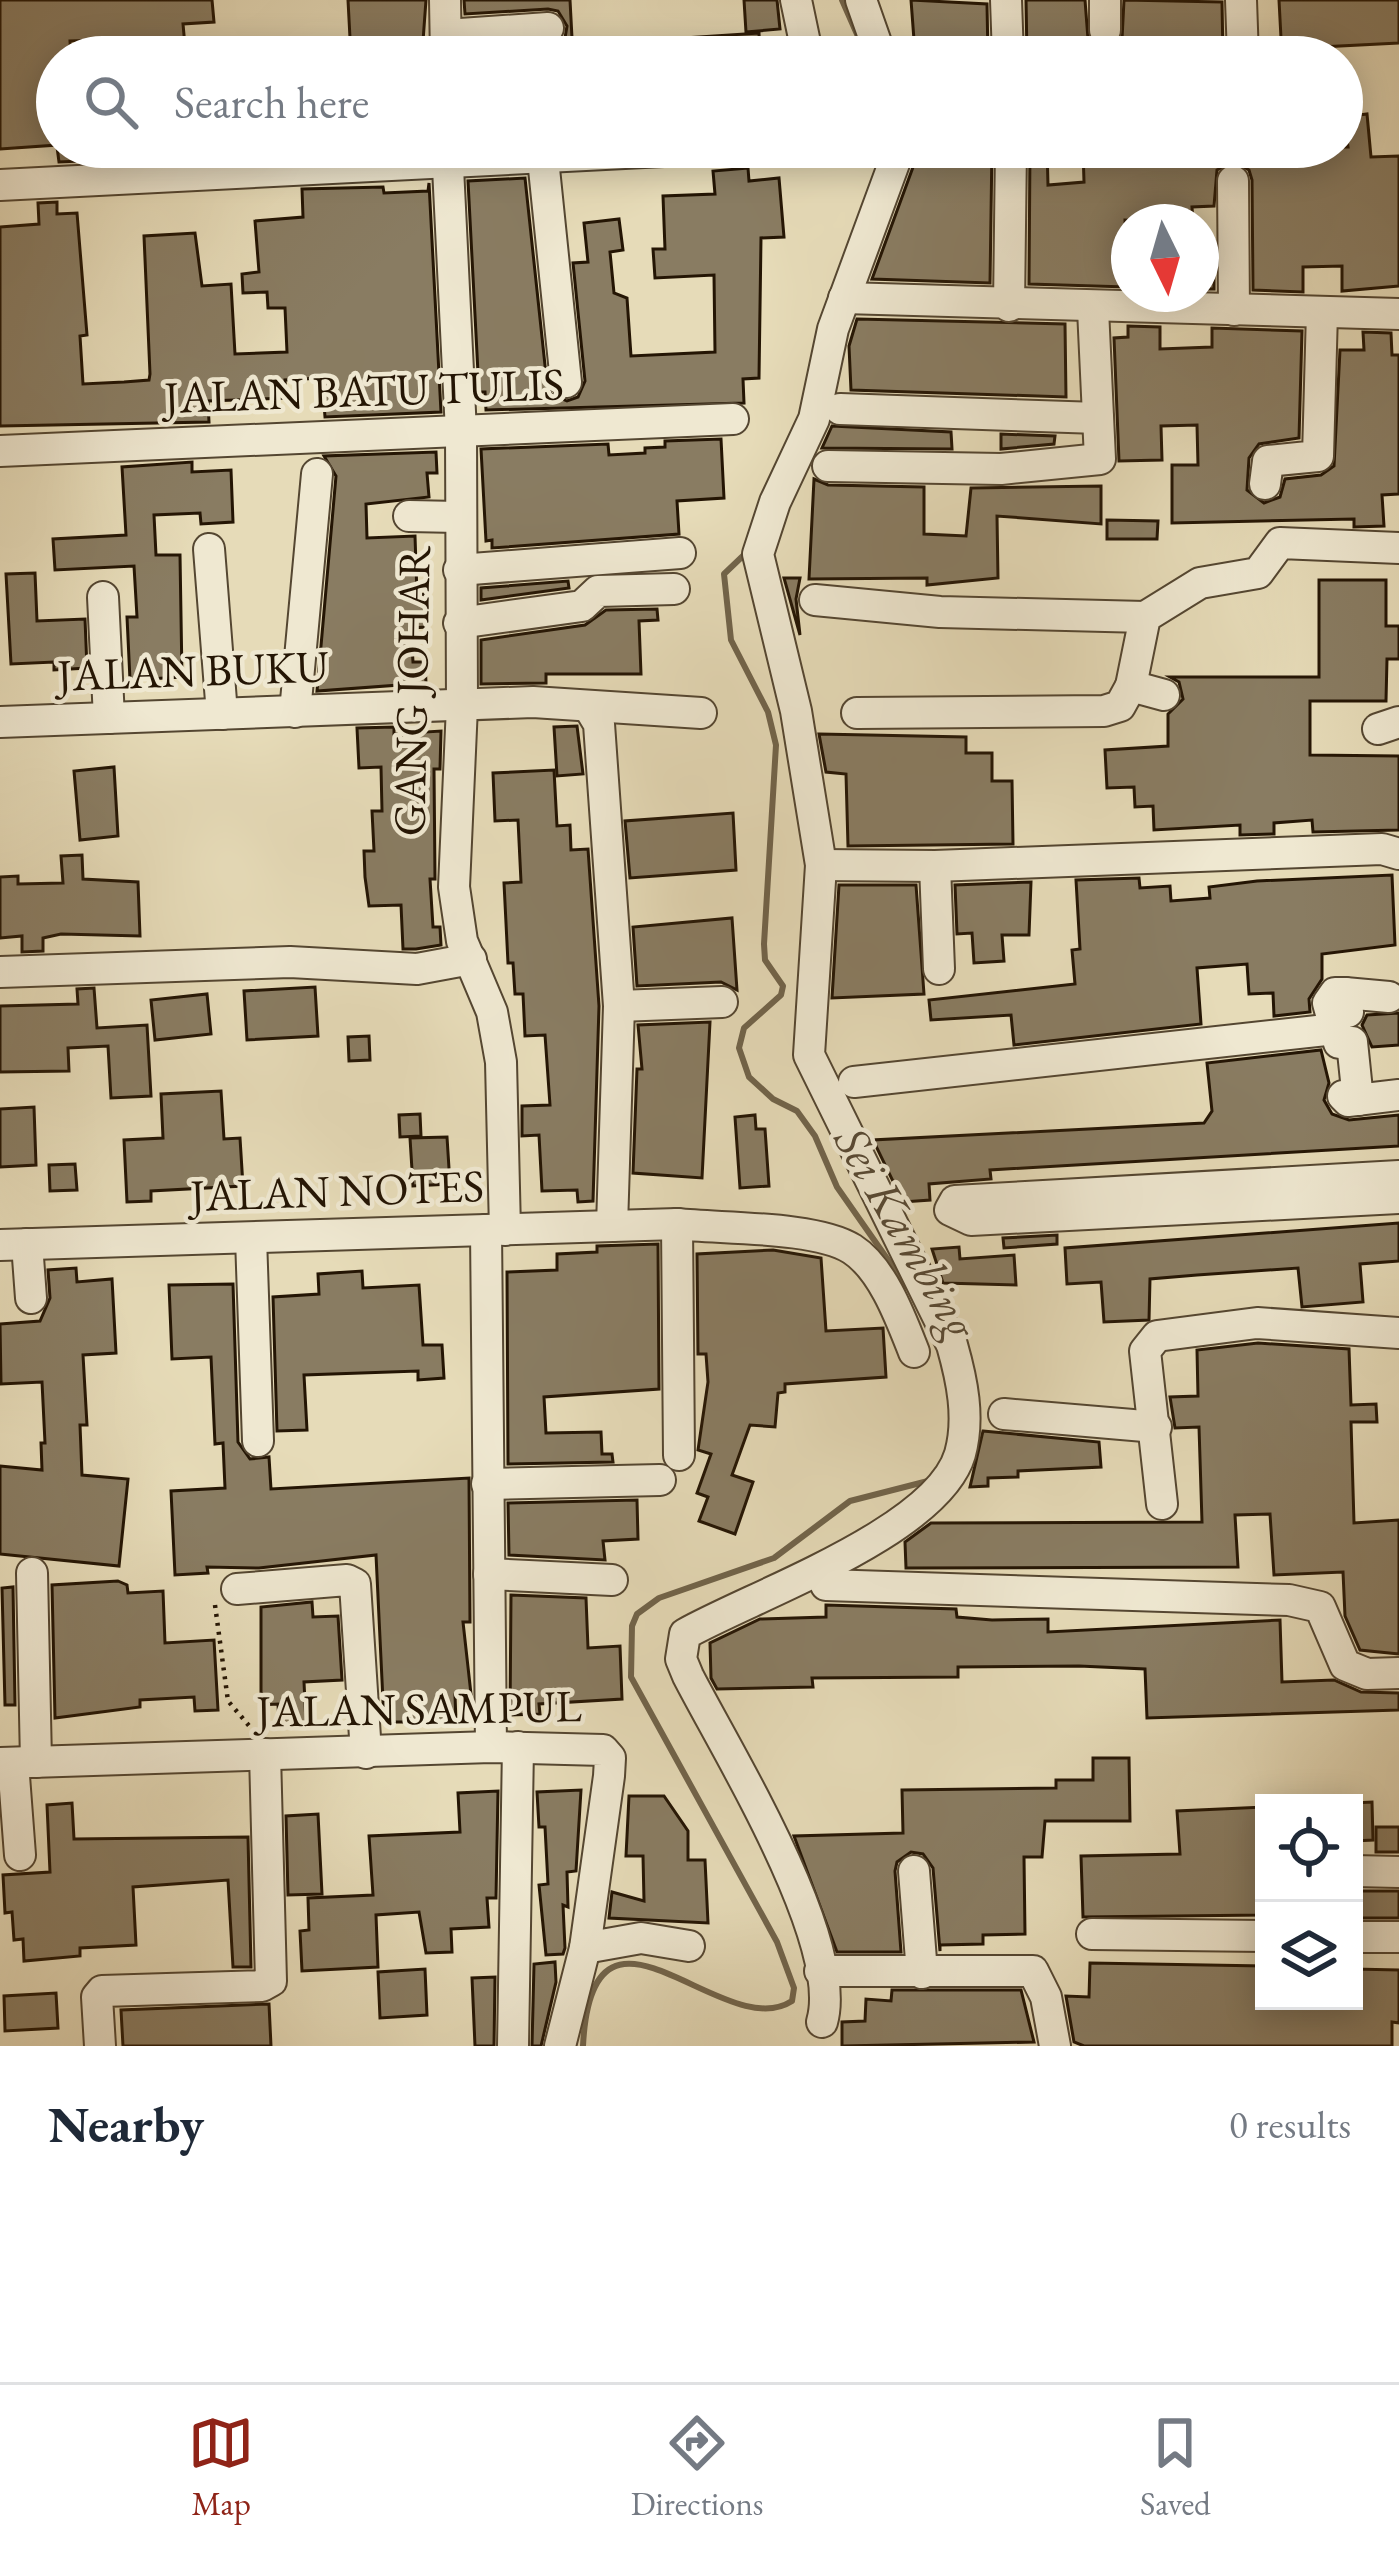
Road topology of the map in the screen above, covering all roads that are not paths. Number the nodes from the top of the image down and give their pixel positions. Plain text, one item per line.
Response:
1 (445, 0) edge
2 (796, 0) edge
3 (861, 0) edge
4 (1006, 0) edge
5 (1241, 0) edge
6 (548, 28) dead end
7 (446, 36) edge
8 (503, 36) edge
9 (804, 36) edge
10 (874, 36) edge
11 (1007, 36) edge
12 (1242, 36) edge
13 (255, 168) edge
14 (448, 168) edge
15 (544, 168) edge
16 (892, 168) edge
17 (1012, 168) edge
18 (1233, 181) dead end
19 (0, 184) edge
20 (844, 298) junction
21 (1010, 306) junction
22 (1093, 309) junction
23 (1234, 310) junction
24 (1322, 312) junction
25 (1399, 314) edge
26 (566, 382) dead end
27 (840, 409) dead end
28 (1098, 418) junction
29 (733, 419) dead end
30 (461, 432) junction
31 (0, 451) edge
32 (828, 466) dead end
33 (316, 474) dead end
34 (1265, 484) dead end
35 (409, 516) dead end
36 (458, 517) junction
37 (1399, 548) edge
38 (208, 549) dead end
39 (680, 554) dead end
40 (458, 569) junction
41 (674, 589) dead end
42 (103, 597) dead end
43 (815, 600) dead end
44 (1144, 616) junction
45 (460, 622) junction
46 (1131, 686) junction
47 (1164, 694) dead end
48 (462, 706) junction
49 (590, 709) junction
50 (296, 712) junction
51 (701, 713) dead end
52 (857, 713) dead end
53 (222, 714) junction
54 (109, 718) junction
55 (0, 722) edge
56 (1399, 854) edge
57 (820, 866) junction
58 (935, 866) junction
59 (471, 959) junction
60 (940, 969) dead end
61 (0, 972) edge
62 (1389, 998) dead end
63 (722, 1002) dead end
64 (620, 1006) junction
65 (1342, 1038) junction
66 (854, 1082) dead end
67 (1399, 1095) edge
68 (1399, 1176) edge
69 (1290, 1194) junction
70 (1399, 1198) edge
71 (1124, 1201) dead end
72 (677, 1224) junction
73 (612, 1226) junction
74 (495, 1230) junction
75 (250, 1238) junction
76 (14, 1245) edge
77 (31, 1298) dead end
78 (1399, 1333) edge
79 (914, 1352) dead end
80 (1004, 1414) dead end
81 (1156, 1427) junction
82 (258, 1441) dead end
83 (679, 1455) dead end
84 (660, 1480) dead end
85 (488, 1484) junction
86 (1162, 1504) dead end
87 (32, 1573) dead end
88 (489, 1574) junction
89 (612, 1580) dead end
90 (826, 1585) dead end
91 (237, 1589) road end
92 (1399, 1673) edge
93 (504, 1747) junction
94 (366, 1753) junction
95 (265, 1754) junction
96 (16, 1763) edge
97 (20, 1855) dead end
98 (914, 1870) dead end
99 (1363, 1870) edge
100 (1399, 1872) edge
101 (1093, 1934) dead end
102 (1255, 1936) edge
103 (1363, 1937) edge
104 (1399, 1937) edge
105 (689, 1946) dead end
106 (585, 1948) junction
107 (820, 1971) junction
108 (922, 1973) junction
109 (822, 2022) dead end
110 (100, 2046) edge
111 (513, 2046) edge
112 (560, 2046) edge
113 (1055, 2046) edge

1 - 7 street
2 - 9 street
3 - 10 street
4 - 11 street
5 - 12 street
6 - 8 street
13 - 19 street
14 - 30 street, GANG JOHAR
15 - 26 street
16 - 20 street
17 - 21 street
18 - 23 street
20 - 21 street
20 - 57 street
21 - 22 street
22 - 23 street
22 - 28 street
23 - 24 street
24 - 25 street
24 - 34 street
27 - 28 street
28 - 32 street
29 - 30 street, JALAN BATU TULIS
30 - 31 street, JALAN BATU TULIS
30 - 36 street, GANG JOHAR
33 - 50 street
35 - 36 street
36 - 40 street, GANG JOHAR
37 - 44 street
38 - 53 street
39 - 40 street
40 - 45 street, GANG JOHAR
41 - 45 street
42 - 54 street
43 - 44 street
44 - 46 street
45 - 48 street, GANG JOHAR
46 - 47 street
46 - 52 street
48 - 49 street, JALAN BUKU
48 - 50 street, JALAN BUKU
48 - 59 street, GANG JOHAR
49 - 51 street, JALAN BUKU
49 - 64 street
50 - 53 street, JALAN BUKU
53 - 54 street, JALAN BUKU
54 - 55 street, JALAN BUKU
56 - 58 street
57 - 58 street
57 - 107 street
58 - 60 street
59 - 61 street
59 - 74 street, GANG JOHAR
62 - 65 street
63 - 64 street
64 - 73 street
65 - 66 street
65 - 67 street
68 - 69 street
69 - 70 street
69 - 71 street
72 - 73 street, JALAN NOTES
72 - 79 street, JALAN NOTES
72 - 83 street
73 - 74 street, JALAN NOTES
74 - 75 street, JALAN NOTES
74 - 85 street, GANG JOHAR
75 - 76 street, JALAN NOTES
75 - 82 street
76 - 77 street
78 - 81 street
80 - 81 street
81 - 86 street
84 - 85 street
85 - 88 street, GANG JOHAR
87 - 96 street
88 - 89 street
88 - 93 street, GANG JOHAR
90 - 92 street
91 - 94 street
93 - 94 street, JALAN SAMPUL
93 - 106 street, JALAN SAMPUL
93 - 111 street, GANG JOHAR
94 - 95 street, JALAN SAMPUL
95 - 96 street, JALAN SAMPUL
95 - 110 street
96 - 97 street
98 - 108 street
99 - 100 street
101 - 102 street
103 - 104 street
105 - 106 street
106 - 112 street
107 - 108 street
107 - 109 street
108 - 113 street

